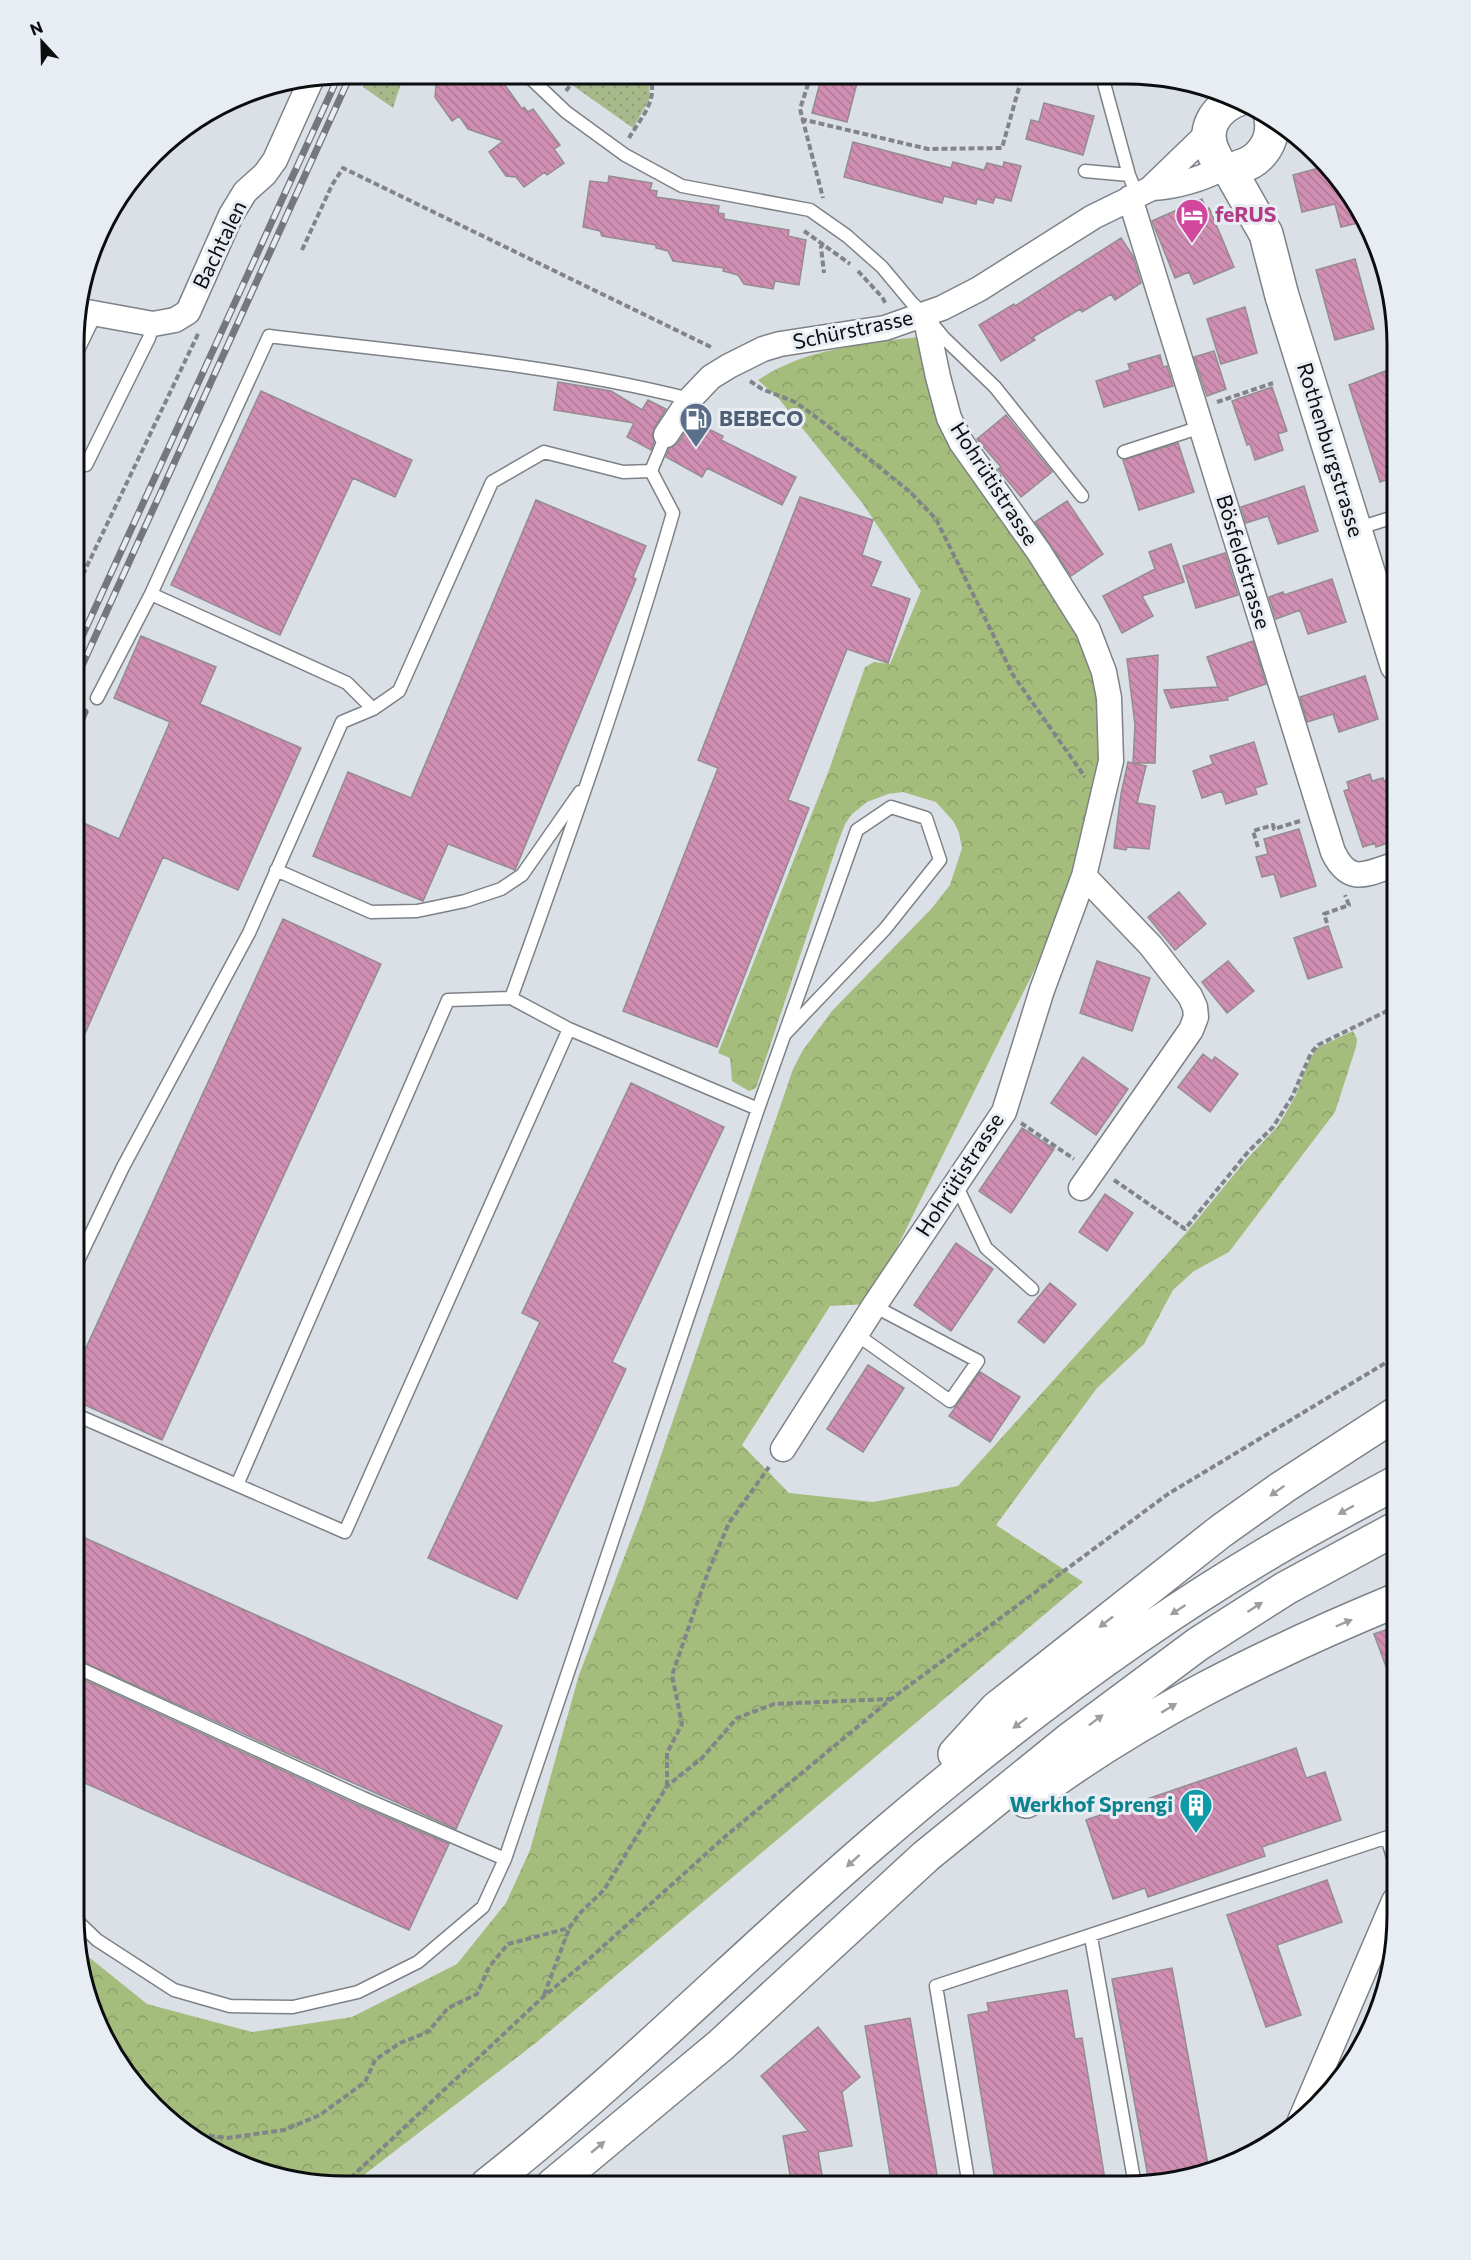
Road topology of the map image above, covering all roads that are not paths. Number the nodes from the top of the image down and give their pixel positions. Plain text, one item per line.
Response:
1 (537, 84) edge
2 (1104, 84) edge
3 (308, 87) edge
4 (1227, 105) edge
5 (1208, 133) junction
6 (1273, 136) edge
7 (1226, 169) junction
8 (1085, 171) dead end
9 (1136, 189) junction
10 (1266, 234) junction
11 (86, 312) edge
12 (925, 315) junction
13 (153, 324) junction
14 (690, 399) junction
15 (1198, 418) junction
16 (666, 435) joint
17 (1124, 452) dead end
18 (86, 465) dead end
19 (651, 471) junction
20 (1082, 496) dead end
21 (1387, 519) edge
22 (1354, 529) junction
23 (151, 594) junction
24 (1387, 612) edge
25 (97, 698) dead end
26 (373, 709) junction
27 (590, 779) junction
28 (1387, 867) edge
29 (276, 870) junction
30 (1083, 876) junction
31 (511, 998) junction
32 (569, 1029) junction
33 (784, 1035) junction
34 (758, 1109) junction
35 (1090, 1176) road end
36 (951, 1189) junction
37 (84, 1248) edge
38 (1032, 1289) dead end
39 (874, 1306) junction
40 (856, 1334) junction
41 (84, 1418) edge
42 (1387, 1419) edge
43 (783, 1449) road end
44 (237, 1485) junction
45 (1387, 1487) edge
46 (1387, 1533) edge
47 (1387, 1604) edge
48 (84, 1671) edge
49 (1387, 1838) edge
50 (877, 1839) junction
51 (506, 1859) junction
52 (1387, 1913) edge
53 (85, 1928) edge
54 (1091, 1937) junction
55 (721, 2045) junction
56 (1329, 2079) edge
57 (497, 2176) edge
58 (564, 2176) edge
59 (967, 2176) edge
60 (1133, 2176) edge

1 - 12 lane
2 - 9 lane
3 - 13 street, Bachtalen
4 - 5 main road
5 - 7 main road, Rothenburgstrasse
5 - 9 street, Schürstrasse
6 - 7 main road
6 - 10 main road, Rothenburgstrasse
7 - 9 street, Schürstrasse
7 - 10 main road, Rothenburgstrasse
8 - 9 lane
9 - 12 street, Schürstrasse
9 - 15 street, Bösfeldstrasse
10 - 22 main road, Rothenburgstrasse
11 - 13 street, Bachtalen
12 - 14 street, Schürstrasse
12 - 20 lane
12 - 30 street, Hohrütistrasse
13 - 18 lane
14 - 16 street, Schürstrasse
14 - 23 lane
15 - 17 lane
15 - 28 street, Bösfeldstrasse
16 - 19 lane
19 - 26 lane
19 - 27 lane
21 - 22 lane
22 - 24 main road, Rothenburgstrasse
23 - 25 lane
23 - 26 lane
26 - 29 lane
27 - 29 lane
27 - 31 lane
29 - 37 lane
30 - 35 street
30 - 36 street, Hohrütistrasse
31 - 32 lane
31 - 44 lane
32 - 34 lane
32 - 44 lane
33 - 33 lane
33 - 34 lane
34 - 51 lane
36 - 38 lane
36 - 39 street, Hohrütistrasse
39 - 40 street, Hohrütistrasse
39 - 40 lane
40 - 43 street, Hohrütistrasse
41 - 44 lane
42 -> 50 main road
45 -> 50 main road
55 -> 46 main road
55 -> 47 main road
48 - 51 lane
49 - 54 lane
50 -> 57 main road
51 - 53 lane
52 - 56 street
54 - 59 lane
54 - 60 lane
58 -> 55 main road

